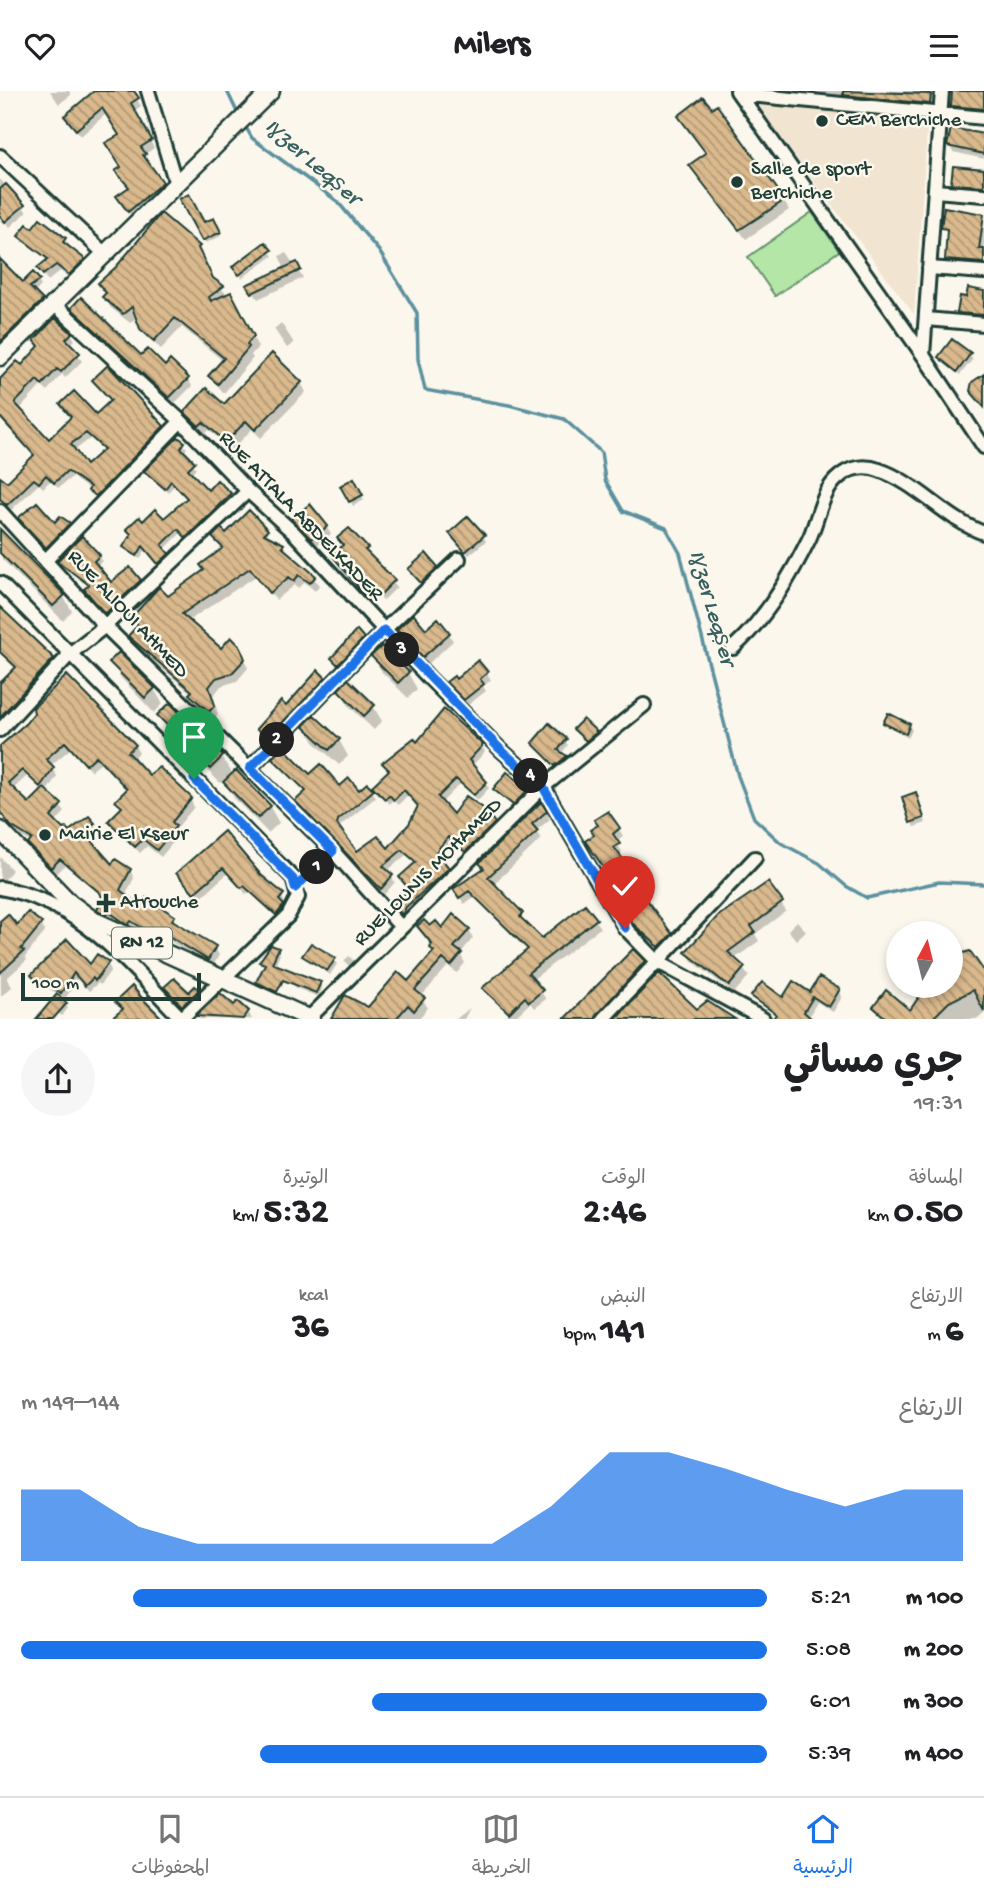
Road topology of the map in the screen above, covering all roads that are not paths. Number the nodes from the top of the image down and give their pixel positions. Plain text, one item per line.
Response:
1 (148, 91) edge
2 (271, 91) edge
3 (942, 91) edge
4 (738, 93) edge
5 (940, 113) junction
6 (984, 118) edge
7 (0, 156) edge
8 (176, 184) junction
9 (935, 191) junction
10 (984, 195) edge
11 (105, 254) junction
12 (929, 268) junction
13 (984, 272) edge
14 (54, 304) junction
15 (926, 319) junction
16 (984, 324) edge
17 (923, 355) junction
18 (0, 357) edge
19 (181, 421) junction
20 (984, 447) edge
21 (248, 491) junction
22 (0, 510) edge
23 (984, 533) edge
24 (47, 559) junction
25 (459, 559) dead end
26 (0, 583) edge
27 (105, 625) junction
28 (384, 630) junction
29 (733, 648) dead end
30 (71, 653) junction
31 (645, 705) dead end
32 (0, 730) edge
33 (250, 768) junction
34 (543, 787) junction
35 (0, 829) edge
36 (755, 858) dead end
37 (3, 892) edge
38 (658, 961) junction
39 (222, 978) junction
40 (182, 1019) edge
41 (310, 1019) edge
42 (603, 1019) edge
43 (763, 1019) edge

1 - 8 street
2 - 8 main road
3 - 5 street
4 - 5 street
4 - 17 street
5 - 6 street
5 - 9 street
7 - 11 street
8 - 11 main road
9 - 10 street
9 - 12 street
11 - 14 main road
12 - 13 street
12 - 15 street
14 - 18 main road
14 - 19 street, RUE ATTALA ABDELKADER
15 - 16 street
15 - 17 street
17 - 20 street
19 - 21 street, RUE ATTALA ABDELKADER
19 - 24 street
21 - 27 street
21 - 28 street, RUE ATTALA ABDELKADER
22 - 24 street, RUE ALIOUI AHMED
23 - 29 street
24 - 27 street, RUE ALIOUI AHMED
25 - 28 street
26 - 30 street
27 - 30 street
27 - 33 street, RUE ALIOUI AHMED
28 - 33 street
28 - 34 street, RUE ATTALA ABDELKADER
30 - 32 street
30 - 39 street
31 - 34 street, RUE LOUNIS MOHAMED
33 - 41 street, RUE ALIOUI AHMED
34 - 38 street, RUE ATTALA ABDELKADER
34 - 41 street, RUE LOUNIS MOHAMED
35 - 39 main road, RN 12
36 - 38 street
37 - 40 street
38 - 42 street
38 - 43 street, RUE ATTALA ABDELKADER
39 - 40 street
39 - 41 main road, RN 12

